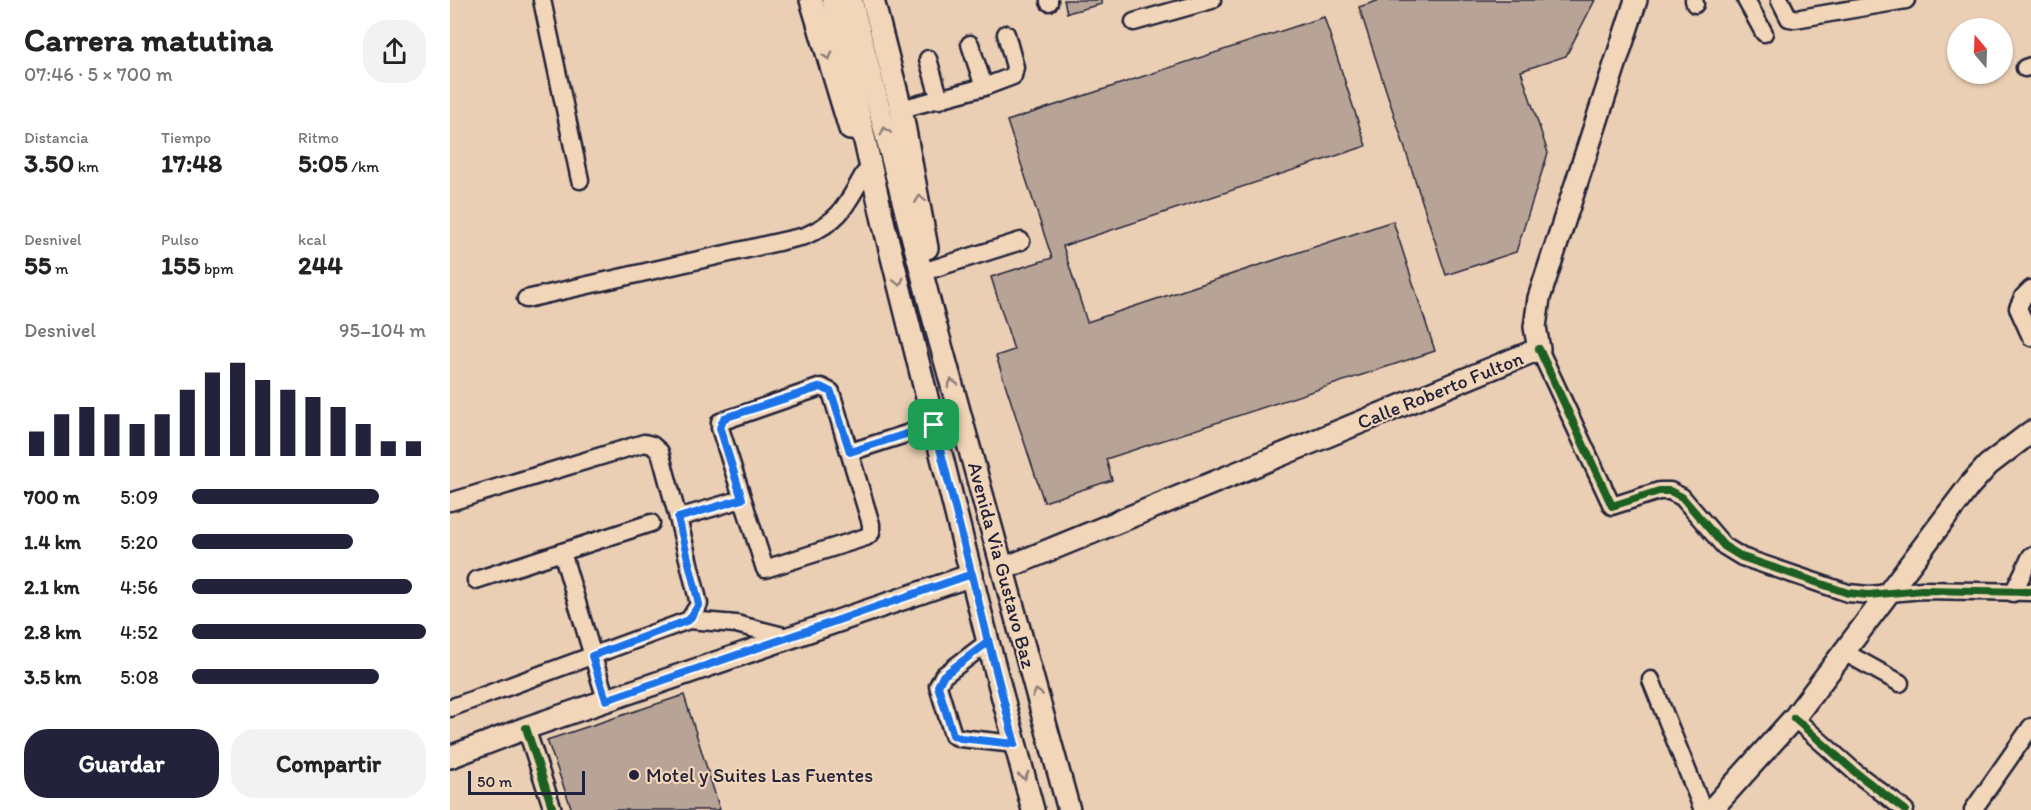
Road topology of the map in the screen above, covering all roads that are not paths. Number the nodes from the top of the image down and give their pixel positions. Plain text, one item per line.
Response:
1 (542, 0) edge
2 (811, 0) edge
3 (833, 0) edge
4 (851, 0) edge
5 (873, 0) edge
6 (1212, 0) edge
7 (1636, 0) edge
8 (1746, 0) edge
9 (1780, 0) edge
10 (1906, 0) edge
11 (1134, 22) dead end
12 (1764, 33) dead end
13 (1006, 34) dead end
14 (970, 44) dead end
15 (928, 59) dead end
16 (984, 87) junction
17 (940, 100) junction
18 (901, 109) junction
19 (864, 174) junction
20 (580, 180) dead end
21 (885, 225) junction
22 (1021, 241) dead end
23 (930, 270) junction
24 (2031, 289) edge
25 (526, 299) dead end
26 (934, 320) junction
27 (2031, 337) edge
28 (1539, 349) junction
29 (934, 425) junction
30 (2031, 432) edge
31 (850, 452) junction
32 (742, 499) junction
33 (450, 501) edge
34 (678, 518) junction
35 (651, 524) dead end
36 (562, 552) junction
37 (2031, 556) edge
38 (1003, 568) junction
39 (972, 574) junction
40 (476, 580) dead end
41 (2031, 592) edge
42 (2013, 593) junction
43 (1887, 595) junction
44 (689, 620) junction
45 (787, 637) junction
46 (988, 642) junction
47 (1845, 652) junction
48 (592, 656) junction
49 (1651, 680) dead end
50 (1900, 683) dead end
51 (606, 700) junction
52 (450, 708) edge
53 (1794, 718) junction
54 (2031, 727) edge
55 (526, 728) junction
56 (1015, 744) junction
57 (450, 756) edge
58 (554, 810) edge
59 (1033, 810) edge
60 (1069, 810) edge
61 (1703, 810) edge
62 (1711, 810) edge
63 (1905, 810) edge
64 (1973, 810) edge

1 - 20 street
2 -> 19 main road, Avenida Via Gustavo Baz
3 - 21 main road, Avenida Via Gustavo Baz
26 -> 4 main road, Avenida Via Gustavo Baz
5 - 18 main road, Avenida Via Gustavo Baz
6 - 11 street
7 - 28 main road, Calle Roberto Fulton
8 - 12 street
9 - 10 street
13 - 16 street
14 - 16 street
15 - 17 street
16 - 17 street
17 - 18 street
23 -> 18 main road, Avenida Via Gustavo Baz
19 - 21 main road, Avenida Via Gustavo Baz
19 - 25 street
21 -> 29 main road, Avenida Via Gustavo Baz
22 - 23 street
23 - 26 main road, Avenida Via Gustavo Baz
24 - 27 street
38 -> 26 main road, Avenida Via Gustavo Baz
28 - 38 main road, Calle Roberto Fulton
28 - 43 street
29 - 31 street
29 - 39 main road, Avenida Via Gustavo Baz
30 - 43 main road
31 - 32 street
31 - 32 street
32 - 34 street
33 - 34 street
34 - 44 street
35 - 36 street
36 - 40 street
36 - 48 street
37 - 42 street
60 -> 38 main road, Avenida Via Gustavo Baz
39 - 45 main road
39 - 46 main road, Avenida Via Gustavo Baz
41 - 42 street
42 - 43 street
43 - 47 main road
44 - 45 street
44 - 48 street
45 - 51 main road
46 - 56 main road, Avenida Via Gustavo Baz
46 - 56 street
47 - 50 street
47 - 53 main road
48 - 51 street
48 - 52 street
49 - 61 street
51 - 55 main road
53 - 62 main road
53 - 63 street
54 - 64 street
55 - 57 main road
55 - 58 street
56 -> 59 main road, Avenida Via Gustavo Baz

